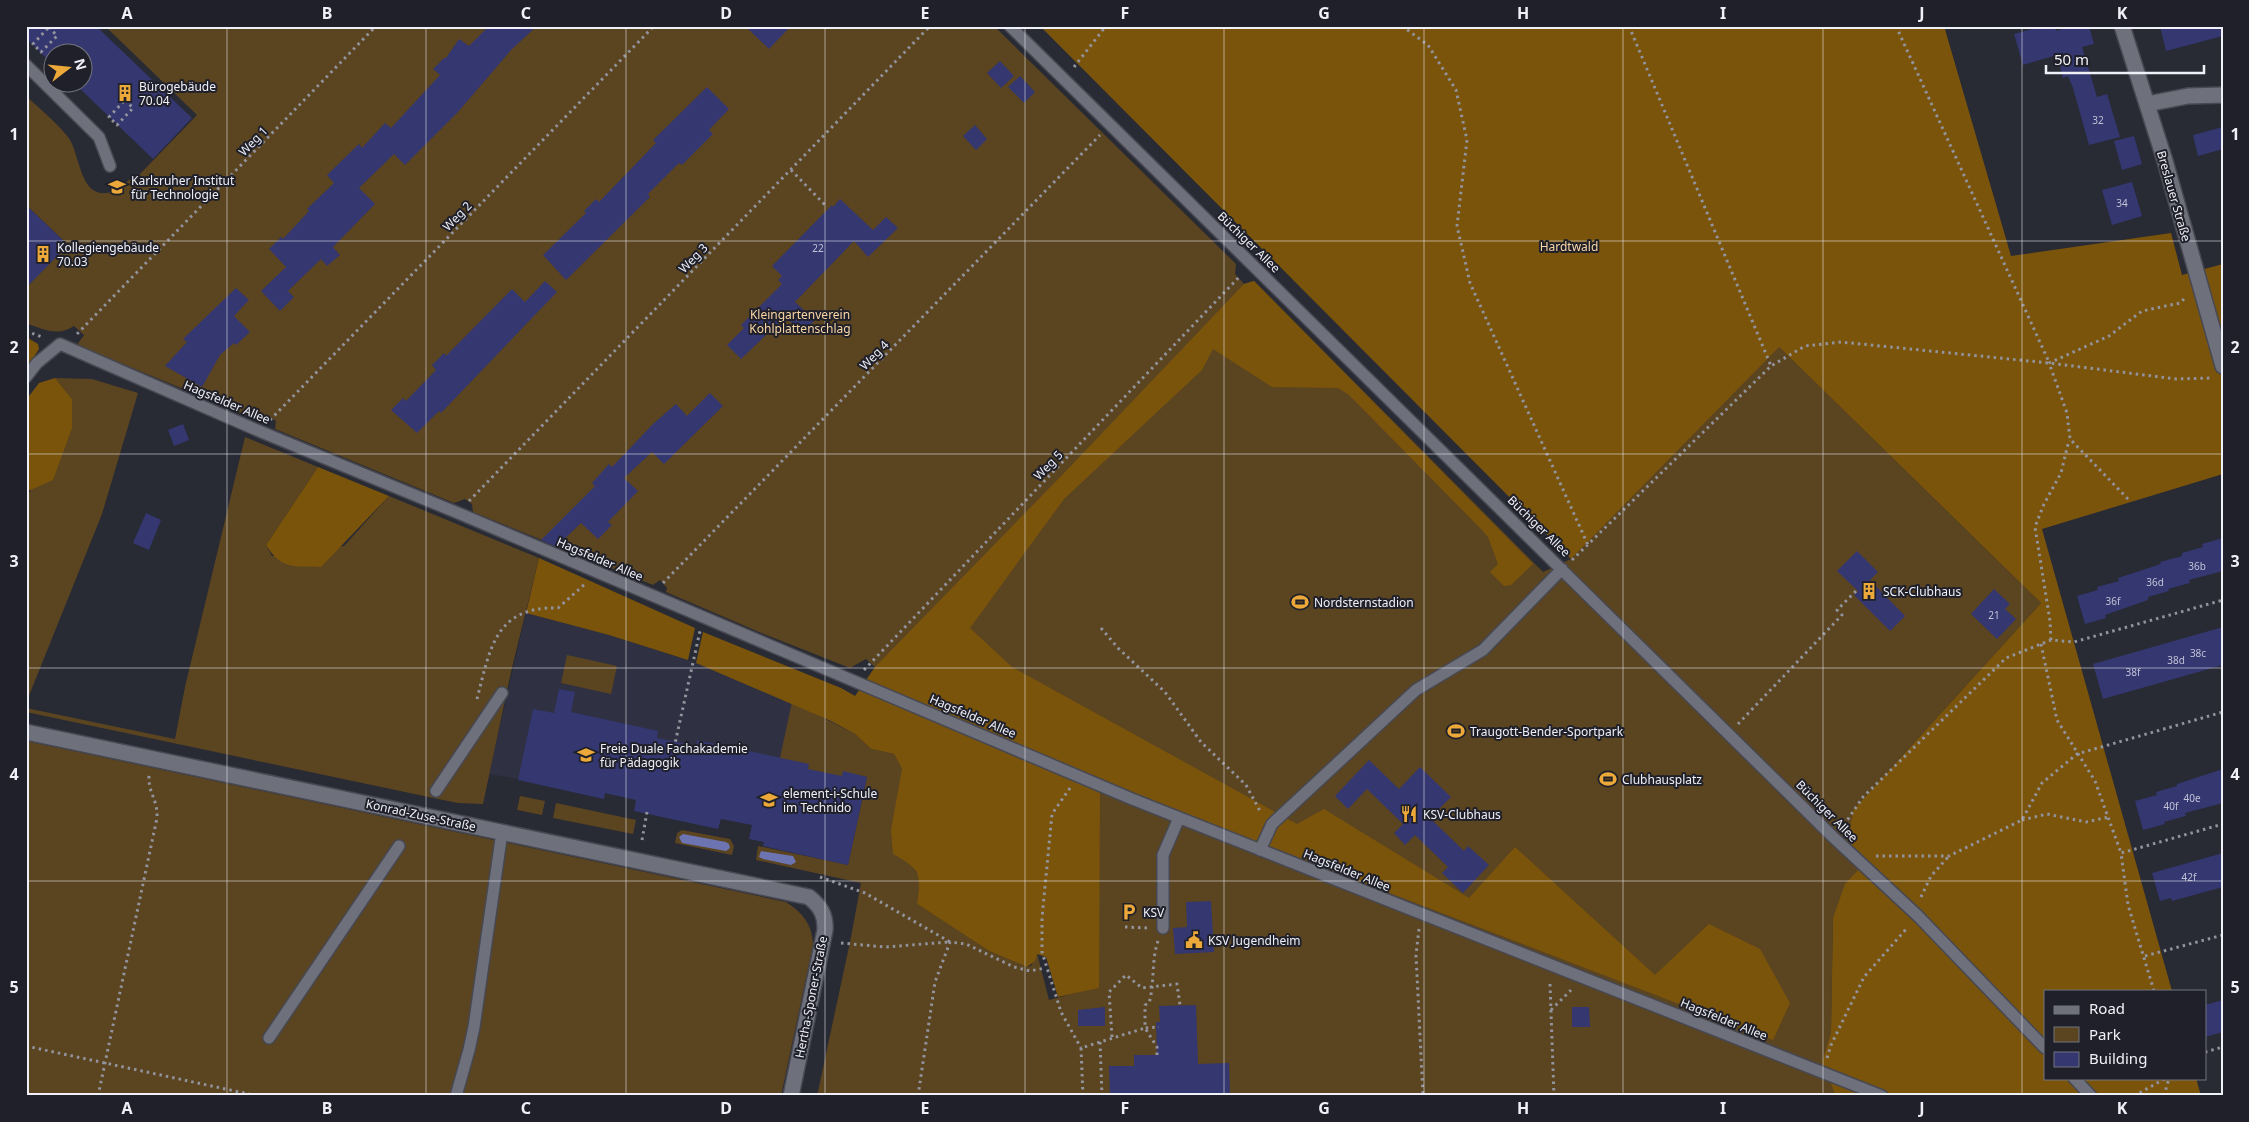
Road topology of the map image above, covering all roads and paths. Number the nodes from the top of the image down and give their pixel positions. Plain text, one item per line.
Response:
1 (376, 26) edge
2 (654, 26) edge
3 (930, 26) edge
4 (1010, 26) edge
5 (1106, 26) edge
6 (1402, 26) edge
7 (1629, 26) edge
8 (1896, 26) edge
9 (2122, 26) edge
10 (57, 36) joint
11 (26, 65) edge
12 (1064, 80) junction
13 (2223, 95) edge
14 (2147, 104) junction
15 (133, 108) joint
16 (1109, 125) junction
17 (110, 166) dead end
18 (791, 170) junction
19 (825, 205) dead end
20 (1238, 278) dead end
21 (2200, 284) junction
22 (80, 332) dead end
23 (2050, 363) junction
24 (1771, 366) junction
25 (2223, 366) edge
26 (26, 377) edge
27 (2213, 378) dead end
28 (272, 418) dead end
29 (2070, 439) junction
30 (2128, 499) dead end
31 (468, 502) dead end
32 (1588, 546) junction
33 (1562, 568) junction
34 (595, 572) junction
35 (1856, 590) dead end
36 (650, 595) junction
37 (2223, 600) edge
38 (704, 617) junction
39 (1101, 628) dead end
40 (2051, 640) junction
41 (2041, 644) junction
42 (870, 663) dead end
43 (502, 693) dead end
44 (476, 702) dead end
45 (2223, 712) edge
46 (26, 732) edge
47 (1729, 733) junction
48 (674, 748) dead end
49 (2077, 754) junction
50 (150, 758) junction
51 (1078, 776) junction
52 (436, 791) dead end
53 (647, 812) dead end
54 (1262, 814) dead end
55 (2109, 817) junction
56 (1179, 818) junction
57 (2022, 820) junction
58 (2223, 824) edge
59 (502, 832) junction
60 (1833, 836) junction
61 (642, 840) dead end
62 (399, 846) dead end
63 (1260, 850) junction
64 (2121, 854) junction
65 (1853, 856) junction
66 (1949, 856) junction
67 (820, 877) dead end
68 (815, 902) joint
69 (1426, 916) junction
70 (1918, 916) junction
71 (1125, 927) dead end
72 (1162, 928) junction
73 (2223, 935) edge
74 (823, 940) junction
75 (950, 942) junction
76 (2144, 956) junction
77 (1045, 968) junction
78 (1582, 978) junction
79 (1550, 984) dead end
80 (1153, 987) junction
81 (2154, 990) edge
82 (1180, 1006) dead end
83 (1551, 1011) junction
84 (1159, 1027) dead end
85 (1145, 1028) junction
86 (1112, 1037) junction
87 (269, 1038) dead end
88 (1100, 1042) junction
89 (26, 1046) edge
90 (2044, 1047) edge
91 (2223, 1047) edge
92 (1082, 1048) junction
93 (2206, 1052) edge
94 (1157, 1055) dead end
95 (105, 1062) junction
96 (1824, 1073) junction
97 (2076, 1080) edge
98 (2164, 1080) edge
99 (2168, 1080) edge
100 (98, 1096) edge
101 (258, 1096) edge
102 (456, 1096) edge
103 (791, 1096) edge
104 (918, 1096) edge
105 (1083, 1096) edge
106 (1102, 1096) edge
107 (1423, 1096) edge
108 (1554, 1096) edge
109 (1882, 1096) edge
110 (2091, 1096) edge
111 (2134, 1096) edge
112 (2164, 1096) edge

1 - 22 path, Weg 1
2 - 28 path, Weg 2
3 - 18 path, Weg 3
4 - 12 lane, Büchiger Allee
5 - 12 path
6 - 32 path
7 - 24 path
8 - 23 path
9 - 14 street, Breslauer Straße
10 - 10 path
11 - 17 lane
12 - 16 lane, Büchiger Allee
13 - 14 street
14 - 21 street, Breslauer Straße
15 - 15 path
16 - 33 lane, Büchiger Allee
16 - 36 path, Weg 4
18 - 19 path
18 - 31 path, Weg 3
20 - 42 path, Weg 5
21 - 23 path
21 - 25 street, Breslauer Straße
23 - 24 path
23 - 27 path
23 - 29 path
24 - 32 path
26 - 34 lane, Hagsfelder Allee
29 - 30 path
29 - 40 path
32 - 33 path
33 - 47 lane, Büchiger Allee
33 - 63 lane
34 - 36 lane, Hagsfelder Allee
34 - 44 path
35 - 47 path
36 - 38 lane, Hagsfelder Allee
37 - 40 path
38 - 48 path
38 - 51 lane, Hagsfelder Allee
39 - 54 path
40 - 41 path
41 - 49 path
41 - 60 path
43 - 52 lane
45 - 49 path
46 - 50 street, Konrad-Zuse-Straße
47 - 60 lane, Büchiger Allee
49 - 55 path
49 - 57 path
50 - 59 street, Konrad-Zuse-Straße
50 - 95 path
51 - 56 lane, Hagsfelder Allee
51 - 77 path
53 - 61 path
55 - 57 path
55 - 64 path
56 - 63 lane, Hagsfelder Allee
56 - 72 lane
57 - 66 path
58 - 64 path
59 - 68 street, Konrad-Zuse-Straße
59 - 102 lane
60 - 65 lane, Büchiger Allee
62 - 87 lane
63 - 69 lane, Hagsfelder Allee
64 - 76 path
65 - 66 path
65 - 70 lane, Büchiger Allee
66 - 70 path
67 - 75 path
68 - 74 street, Hertha-Sponer-Straße
69 - 78 lane, Hagsfelder Allee
69 - 107 path
70 - 90 lane, Büchiger Allee
70 - 96 path
71 - 72 path
72 - 80 path
73 - 76 path
74 - 75 path
74 - 103 street, Hertha-Sponer-Straße
75 - 77 path
75 - 104 path
76 - 81 path
77 - 92 path
78 - 83 path
78 - 96 lane, Hagsfelder Allee
79 - 83 path
80 - 82 path
80 - 85 path
80 - 86 path
83 - 108 path
84 - 85 path
85 - 86 path
85 - 94 path
86 - 88 path
88 - 92 path
88 - 106 path
89 - 95 path
91 - 93 path
92 - 105 path
95 - 100 path
95 - 101 path
96 - 109 lane, Hagsfelder Allee
97 - 110 lane
98 - 111 path
99 - 112 path

